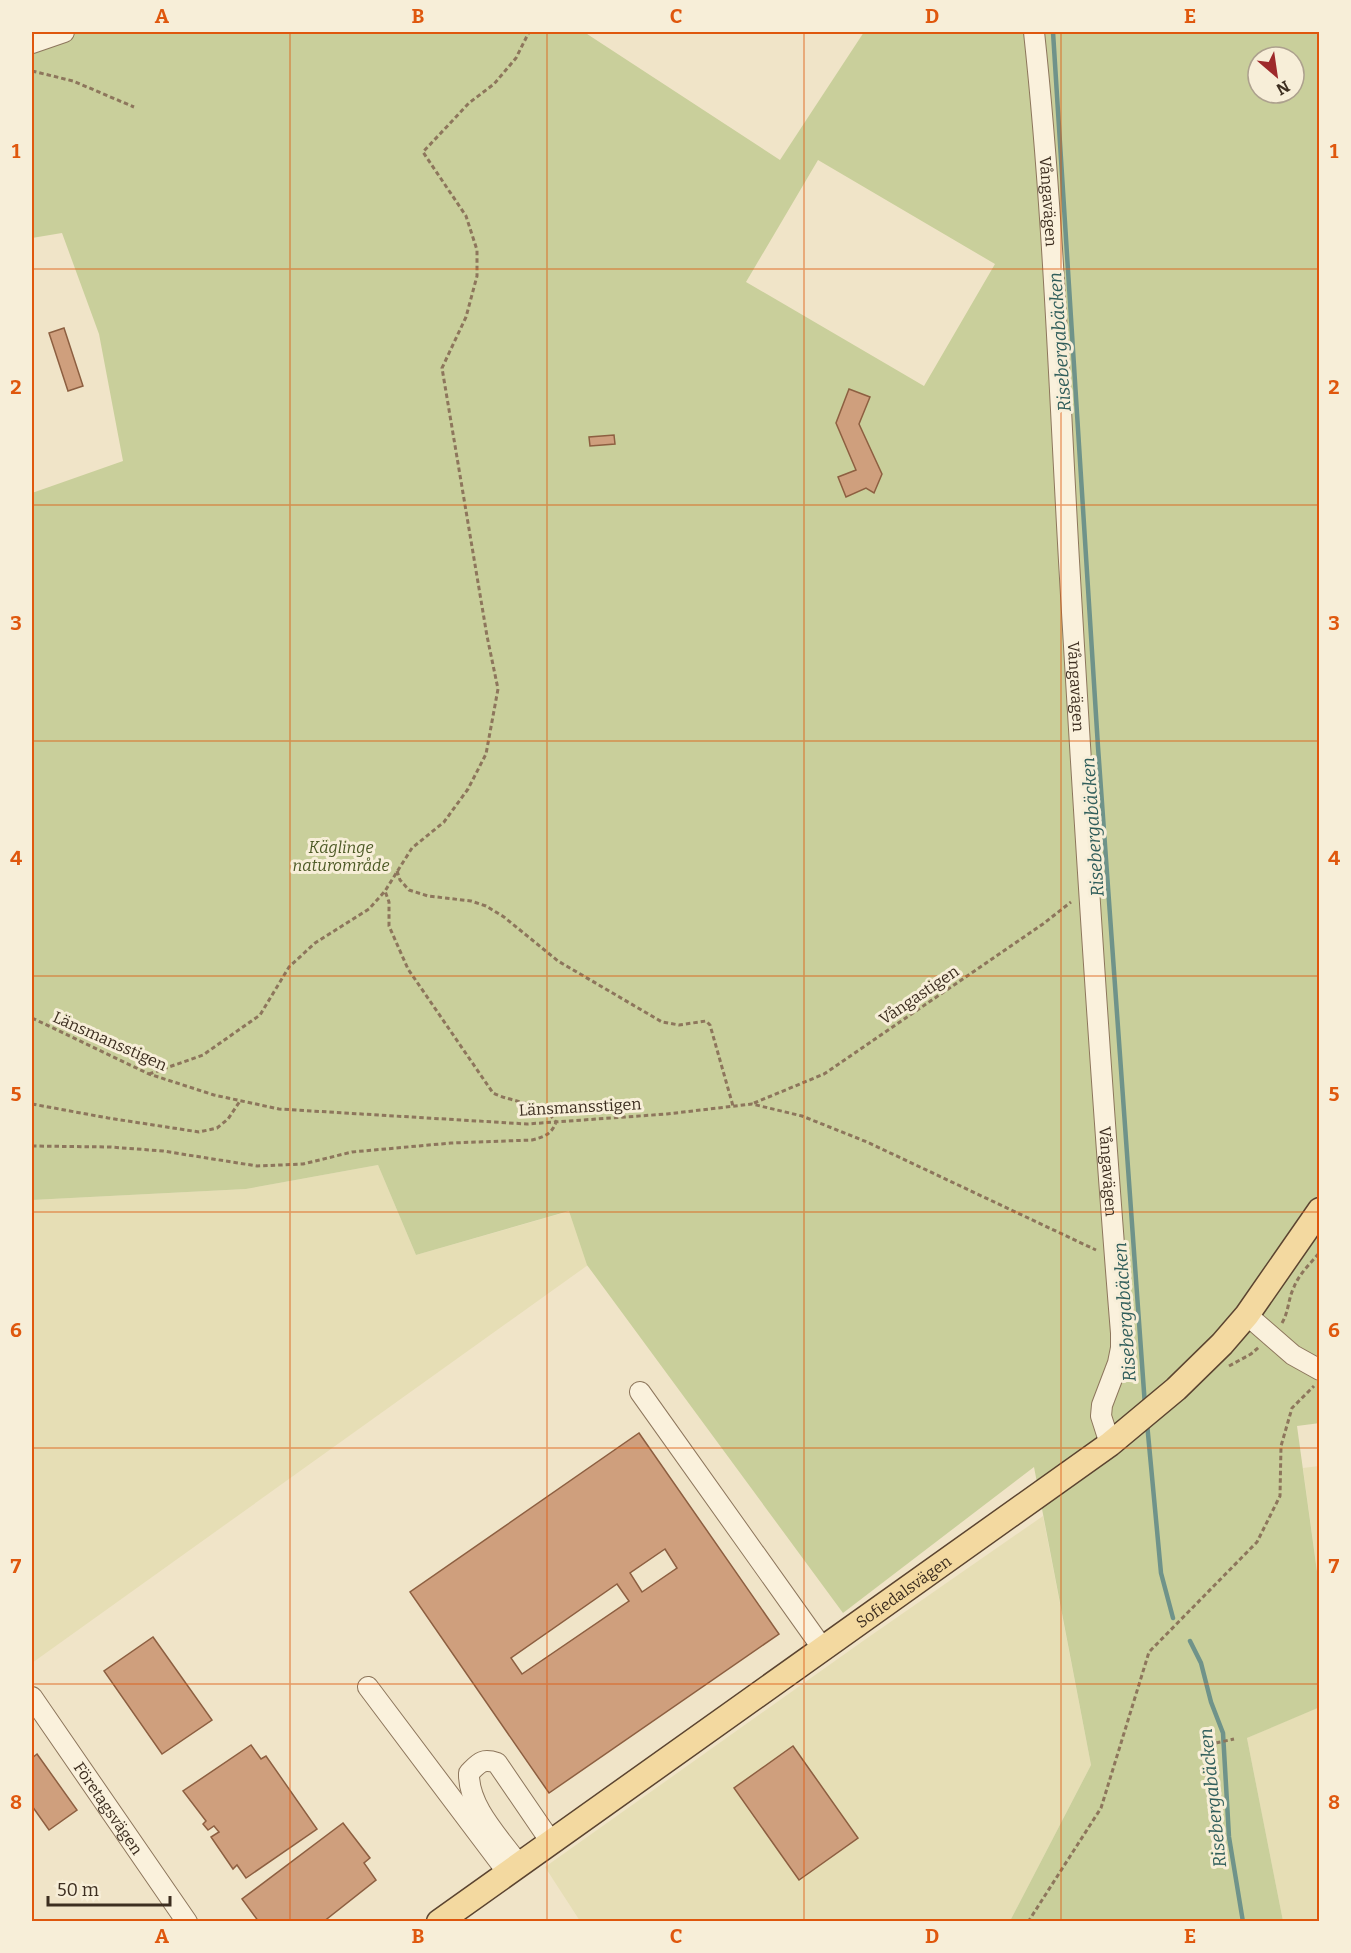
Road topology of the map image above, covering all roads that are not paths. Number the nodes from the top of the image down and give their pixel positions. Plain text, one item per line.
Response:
1 (64, 32) edge
2 (1034, 32) edge
3 (32, 44) edge
4 (1320, 1210) edge
5 (1247, 1315) junction
6 (1320, 1370) edge
7 (640, 1392) dead end
8 (1115, 1440) junction
9 (824, 1649) junction
10 (368, 1687) dead end
11 (32, 1697) edge
12 (41, 1725) edge
13 (551, 1842) junction
14 (513, 1869) junction
15 (187, 1922) edge
16 (439, 1922) edge

1 - 3 street
2 - 8 street, Vångavägen
4 - 5 main road, Sofiedalsvägen
5 - 6 street
5 - 8 main road, Sofiedalsvägen
7 - 9 street
8 - 9 main road, Sofiedalsvägen
9 - 13 main road, Sofiedalsvägen
10 - 14 street
11 - 12 street, Företagsvägen
12 - 15 street, Företagsvägen
13 - 14 main road, Sofiedalsvägen
13 - 14 street
14 - 16 main road, Sofiedalsvägen

